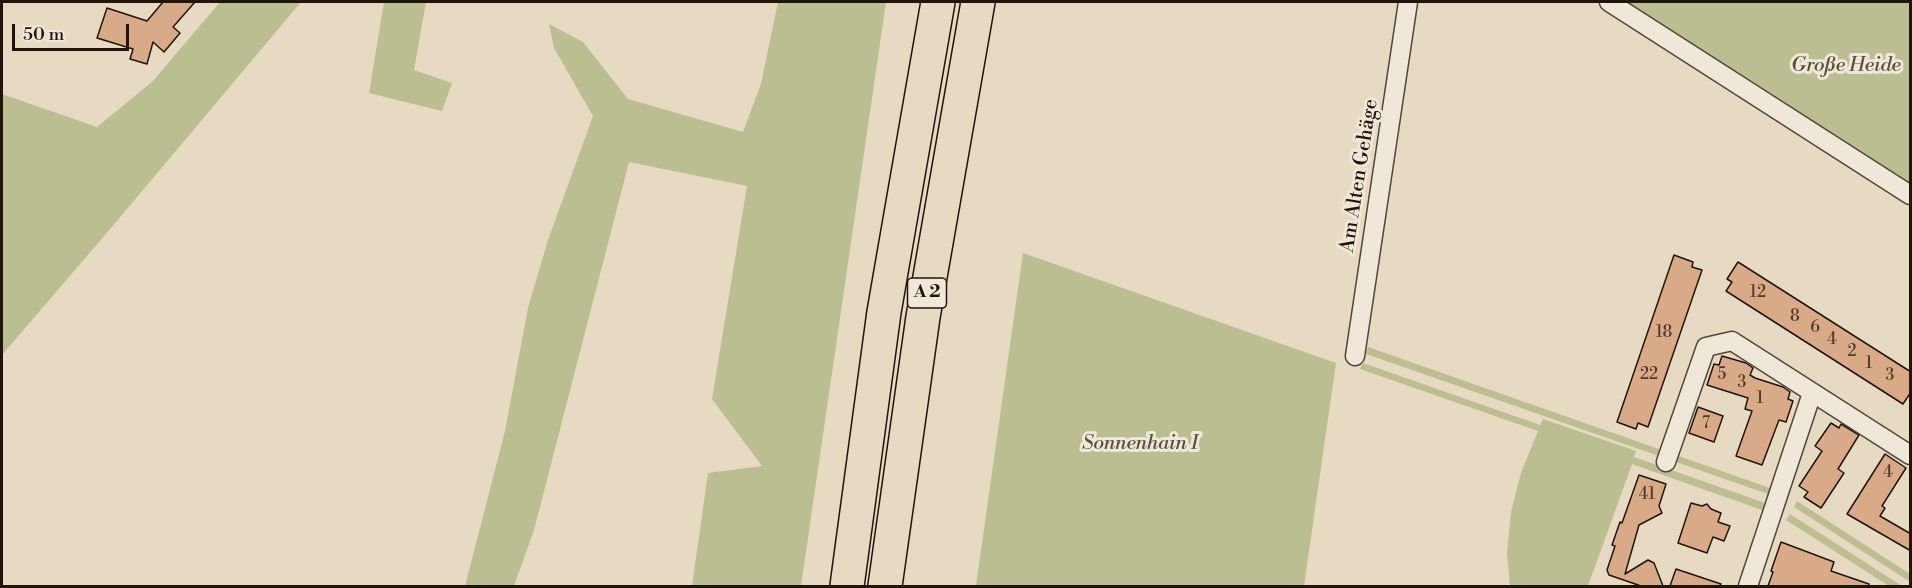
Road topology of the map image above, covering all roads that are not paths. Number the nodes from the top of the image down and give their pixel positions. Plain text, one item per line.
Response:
1 (938, 2) edge
2 (978, 2) edge
3 (1408, 2) edge
4 (1609, 2) edge
5 (1911, 195) edge
6 (1355, 356) dead end
7 (1812, 393) junction
8 (1911, 455) edge
9 (1666, 462) dead end
10 (847, 586) edge
11 (885, 586) edge
12 (1748, 586) edge

1 - 10 highway, A 2
2 - 11 highway, A 2
3 - 6 street, Am Alten Gehäge
4 - 5 street
7 - 8 street
7 - 9 street
7 - 12 street

